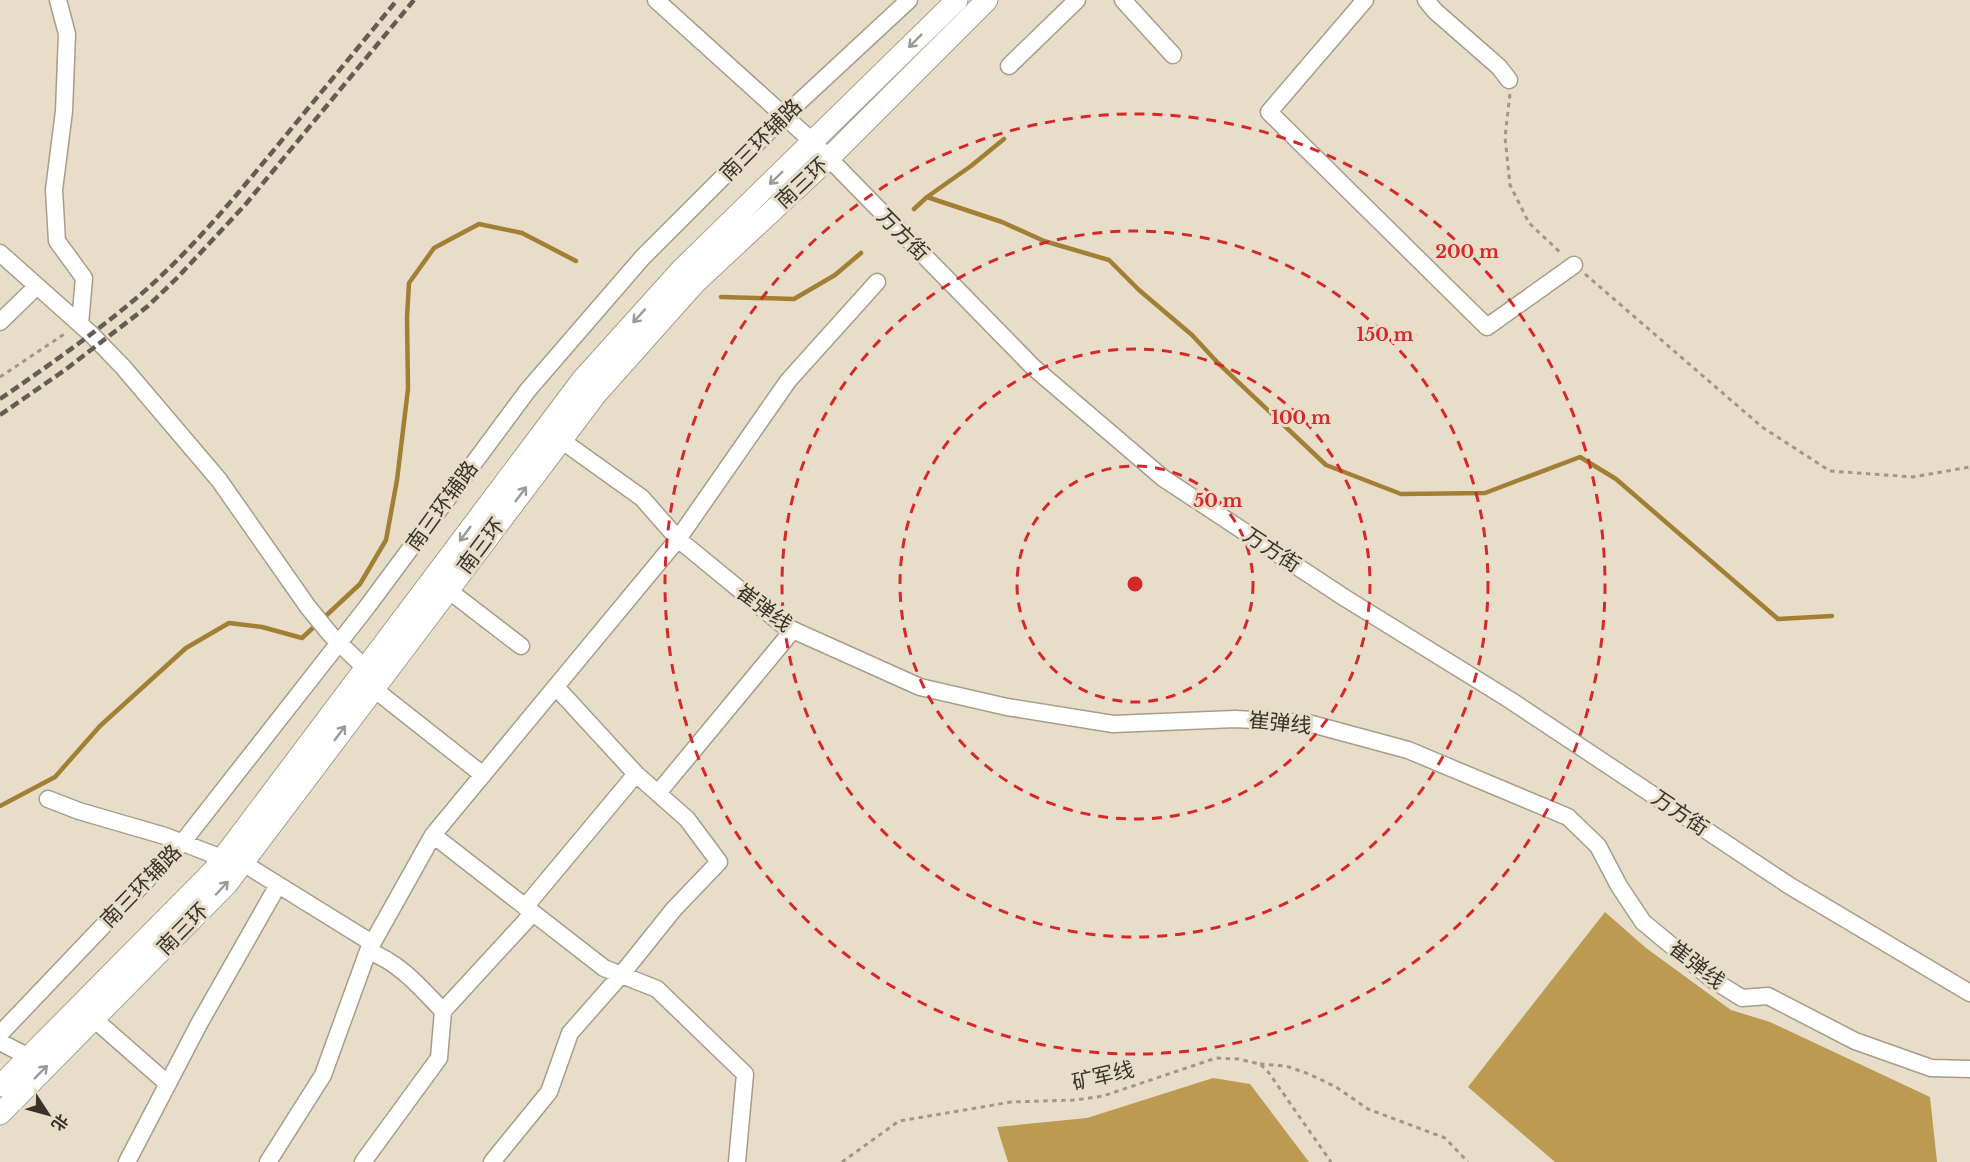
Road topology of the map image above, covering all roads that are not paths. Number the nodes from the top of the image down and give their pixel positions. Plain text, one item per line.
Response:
1 (58, 0) edge
2 (656, 0) edge
3 (909, 0) edge
4 (957, 0) edge
5 (987, 0) edge
6 (1077, 0) edge
7 (1123, 0) edge
8 (1365, 0) edge
9 (1426, 0) edge
10 (1173, 55) dead end
11 (1009, 66) dead end
12 (1509, 80) road end
13 (784, 116) junction
14 (813, 142) junction
15 (828, 159) junction
16 (0, 254) edge
17 (1574, 265) road end
18 (877, 282) dead end
19 (37, 286) junction
20 (0, 322) edge
21 (80, 324) junction
22 (561, 440) junction
23 (678, 539) junction
24 (448, 591) junction
25 (793, 630) junction
26 (335, 639) junction
27 (520, 646) dead end
28 (365, 668) junction
29 (556, 687) junction
30 (374, 689) junction
31 (636, 774) junction
32 (483, 775) junction
33 (657, 793) junction
34 (48, 799) dead end
35 (433, 835) junction
36 (182, 843) junction
37 (222, 858) junction
38 (243, 863) junction
39 (278, 885) junction
40 (529, 910) junction
41 (370, 947) junction
42 (621, 975) junction
43 (1970, 993) edge
44 (443, 1011) junction
45 (94, 1019) junction
46 (0, 1034) edge
47 (0, 1042) edge
48 (28, 1057) junction
49 (1970, 1069) edge
50 (168, 1084) junction
51 (0, 1086) edge
52 (0, 1114) edge
53 (128, 1162) edge
54 (268, 1162) edge
55 (363, 1162) edge
56 (492, 1162) edge
57 (737, 1162) edge

1 - 21 street
2 - 13 street, 万方街
3 - 13 street, 南三环辅路
4 -> 14 main road, 南三环
5 - 15 main road, 南三环
6 - 11 street
7 - 10 street
8 - 17 street
9 - 12 street
13 - 14 street, 万方街
13 - 26 street, 南三环辅路
14 - 15 street, 万方街
14 -> 28 main road, 南三环
15 - 22 main road, 南三环
15 - 43 street, 万方街
16 - 19 street
18 - 23 street
19 - 20 street
19 - 21 street
21 - 26 street
22 - 23 street, 崔弹线
24 -> 22 main road, 南三环
23 - 25 street, 崔弹线
23 - 29 street
24 - 27 street
24 - 30 main road, 南三环
25 - 33 street
25 - 49 street, 崔弹线
26 - 28 street
26 - 36 street, 南三环辅路
28 - 37 main road, 南三环
29 - 31 street
29 - 32 street
30 - 32 street
38 -> 30 main road, 南三环
31 - 33 street
31 - 40 street
32 - 35 street
33 - 42 street
34 - 36 street
35 - 40 street
35 - 41 street
36 - 37 street
36 - 46 street, 南三环辅路
37 - 48 main road, 南三环
38 - 39 street
45 -> 38 main road, 南三环
39 - 41 street
39 - 50 street
40 - 42 street
40 - 44 street
41 - 44 street
41 - 54 street
42 - 56 street
42 - 57 street
44 - 55 street
45 - 50 street
52 -> 45 main road, 南三环
47 - 48 street
48 - 51 main road, 南三环
50 - 53 street

